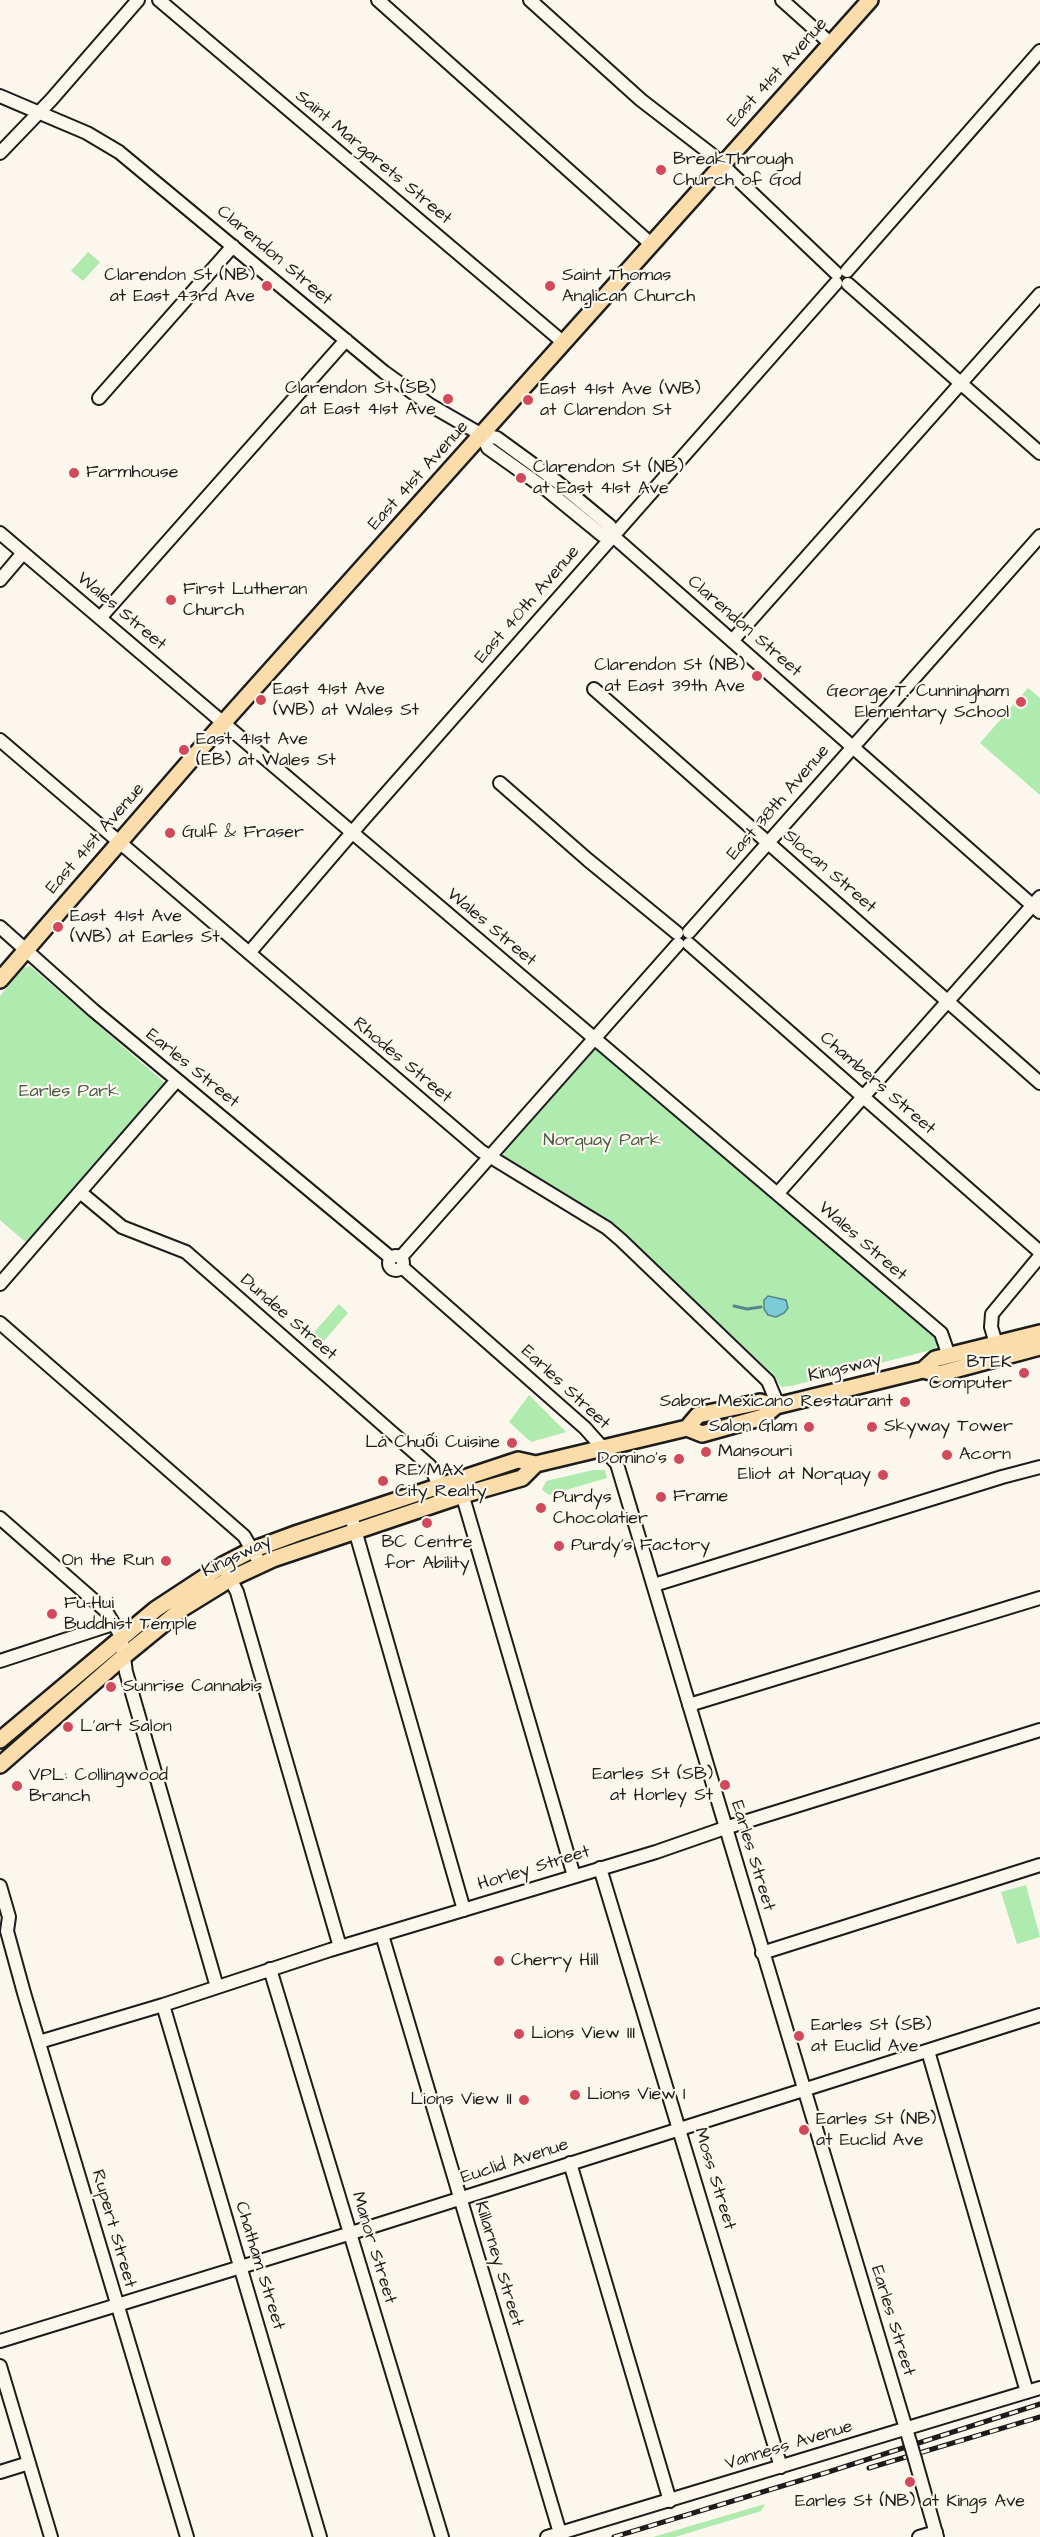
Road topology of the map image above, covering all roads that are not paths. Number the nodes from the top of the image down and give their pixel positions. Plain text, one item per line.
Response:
1 (138, 0) edge
2 (159, 0) edge
3 (378, 0) edge
4 (530, 0) edge
5 (782, 0) edge
6 (870, 0) edge
7 (830, 43) junction
8 (1040, 51) edge
9 (0, 96) edge
10 (39, 111) junction
11 (0, 153) edge
12 (722, 165) junction
13 (651, 244) junction
14 (233, 246) junction
15 (842, 278) junction
16 (1040, 294) edge
17 (346, 340) junction
18 (564, 343) junction
19 (961, 383) junction
20 (99, 398) dead end
21 (482, 435) junction
22 (1040, 453) edge
23 (0, 533) edge
24 (613, 536) junction
25 (1040, 536) edge
26 (23, 553) junction
27 (0, 580) edge
28 (100, 618) junction
29 (732, 640) junction
30 (594, 689) dead end
31 (223, 724) junction
32 (0, 740) edge
33 (853, 747) junction
34 (500, 783) dead end
35 (352, 833) junction
36 (120, 842) junction
37 (768, 842) junction
38 (1037, 905) edge
39 (0, 927) edge
40 (683, 938) junction
41 (25, 950) junction
42 (249, 954) junction
43 (0, 980) edge
44 (948, 1001) junction
45 (594, 1038) junction
46 (177, 1080) junction
47 (1040, 1083) edge
48 (863, 1096) junction
49 (489, 1157) junction
50 (80, 1192) junction
51 (777, 1194) junction
52 (1040, 1254) edge
53 (398, 1261) junction
54 (0, 1284) edge
55 (0, 1323) edge
56 (1040, 1333) edge
57 (1040, 1347) edge
58 (998, 1350) junction
59 (949, 1356) junction
60 (923, 1370) junction
61 (777, 1406) junction
62 (603, 1448) junction
63 (1040, 1467) edge
64 (460, 1488) junction
65 (442, 1494) junction
66 (0, 1518) edge
67 (353, 1523) junction
68 (252, 1550) junction
69 (261, 1564) junction
70 (223, 1565) junction
71 (230, 1579) junction
72 (654, 1585) junction
73 (1040, 1598) edge
74 (117, 1630) junction
75 (123, 1657) junction
76 (0, 1662) edge
77 (689, 1706) junction
78 (1040, 1730) edge
79 (0, 1740) edge
80 (0, 1765) edge
81 (725, 1828) junction
82 (1040, 1865) edge
83 (600, 1868) junction
84 (574, 1876) junction
85 (0, 1886) edge
86 (464, 1910) junction
87 (3, 1928) edge
88 (382, 1935) junction
89 (340, 1947) junction
90 (762, 1953) junction
91 (270, 1969) junction
92 (217, 1987) junction
93 (163, 2005) junction
94 (1038, 2016) edge
95 (1040, 2030) edge
96 (39, 2042) junction
97 (928, 2051) junction
98 (804, 2091) junction
99 (680, 2129) junction
100 (570, 2163) junction
101 (460, 2199) junction
102 (350, 2234) junction
103 (241, 2267) junction
104 (117, 2306) junction
105 (0, 2341) edge
106 (0, 2366) edge
107 (1040, 2388) edge
108 (1027, 2392) junction
109 (906, 2430) junction
110 (29, 2463) junction
111 (781, 2467) junction
112 (0, 2472) edge
113 (670, 2501) junction
114 (937, 2534) edge
115 (553, 2535) edge
116 (51, 2537) edge
117 (187, 2537) edge
118 (320, 2537) edge
119 (442, 2537) edge
120 (919, 2537) edge

1 - 10 street
2 - 18 street, Saint Margarets Street
3 - 13 street
4 - 12 street
5 - 7 street
6 - 7 main road, East 41st Avenue
7 - 12 main road, East 41st Avenue
8 - 15 street, East 40th Avenue
9 - 10 street, Clarendon Street
10 - 11 street
10 - 14 street, Clarendon Street
12 - 13 main road, East 41st Avenue
12 - 15 street
13 - 18 main road, East 41st Avenue
14 - 17 street, Clarendon Street
14 - 20 street
15 - 19 street
15 - 24 street, East 40th Avenue
16 - 19 street
17 - 21 street, Clarendon Street
17 - 28 street
18 - 21 main road, East 41st Avenue
19 - 22 street
19 - 29 street
21 - 24 street, Clarendon Street
21 - 31 main road, East 41st Avenue
23 - 26 street, Wales Street
24 - 29 street, Clarendon Street
24 - 35 street, East 40th Avenue
25 - 33 street, East 38th Avenue
26 - 27 street
26 - 28 street, Wales Street
28 - 31 street, Wales Street
29 - 33 street, Clarendon Street
30 - 37 street, Slocan Street
31 - 35 street, Wales Street
31 - 36 main road, East 41st Avenue
32 - 36 street, Rhodes Street
33 - 37 street, East 38th Avenue
33 - 38 street, Clarendon Street
34 - 40 street, Chambers Street
35 - 42 street, East 40th Avenue
35 - 45 street, Wales Street
36 - 41 main road, East 41st Avenue
36 - 42 street, Rhodes Street
37 - 40 street, East 38th Avenue
37 - 44 street, Slocan Street
38 - 44 street
39 - 41 street, Earles Street
40 - 45 street, East 38th Avenue
40 - 48 street, Chambers Street
41 - 43 main road, East 41st Avenue
41 - 46 street, Earles Street
42 - 49 street, Rhodes Street
44 - 47 street, Slocan Street
44 - 48 street
45 - 49 street, East 38th Avenue
45 - 51 street, Wales Street
46 - 50 street
46 - 53 street, Earles Street
48 - 51 street
48 - 52 street, Chambers Street
49 - 53 street, East 38th Avenue
49 - 61 street, Rhodes Street
50 - 54 street
50 - 65 street, Dundee Street
51 - 59 street, Wales Street
52 - 58 street
53 - 62 street, Earles Street
55 - 68 street
56 - 58 main road, Kingsway
57 - 58 main road, Kingsway
58 - 59 main road, Kingsway
58 - 60 main road, Kingsway
59 - 60 main road, Kingsway
60 - 61 main road, Kingsway
61 - 62 main road, Kingsway
62 - 64 main road, Kingsway
62 - 72 street, Earles Street
63 - 72 street
64 - 65 main road, Kingsway
64 - 84 street
65 - 67 main road, Kingsway
66 - 74 street
67 - 68 main road, Kingsway
67 - 69 main road, Kingsway
67 - 86 street
68 - 69 street
68 - 70 main road, Kingsway
69 - 71 main road, Kingsway
70 - 71 street
70 - 74 main road, Kingsway
71 - 75 main road, Kingsway
71 - 89 street
72 - 77 street, Earles Street
73 - 77 street
74 - 75 street
74 - 76 street
74 - 79 main road, Kingsway
75 - 80 main road, Kingsway
75 - 92 street
77 - 81 street, Earles Street
78 - 81 street, Horley Street
81 - 83 street, Horley Street
81 - 90 street, Earles Street
82 - 90 street
83 - 84 street, Horley Street
83 - 99 street, Moss Street
84 - 86 street, Horley Street
85 - 87 street, Rupert Street
86 - 88 street, Horley Street
87 - 96 street, Rupert Street
88 - 89 street, Horley Street
88 - 101 street, Killarney Street
89 - 91 street, Horley Street
90 - 98 street, Earles Street
91 - 92 street, Horley Street
91 - 102 street, Manor Street
92 - 93 street, Horley Street
93 - 96 street, Horley Street
93 - 103 street, Chatham Street
94 - 95 street
94 - 97 street, Euclid Avenue
96 - 104 street, Rupert Street
97 - 98 street, Euclid Avenue
97 - 108 street
98 - 99 street, Euclid Avenue
98 - 109 street, Earles Street
99 - 100 street, Euclid Avenue
99 - 111 street, Moss Street
100 - 101 street, Euclid Avenue
100 - 113 street
101 - 102 street, Euclid Avenue
101 - 115 street, Killarney Street
102 - 103 street, Euclid Avenue
102 - 119 street, Manor Street
103 - 104 street, Euclid Avenue
103 - 118 street, Chatham Street
104 - 105 street, Euclid Avenue
104 - 117 street, Rupert Street
106 - 110 street
107 - 108 street, Vanness Avenue
108 - 109 street, Vanness Avenue
109 - 111 street, Vanness Avenue
109 - 114 street, Earles Street, bridge
110 - 112 street
110 - 116 street
111 - 113 street, Vanness Avenue
113 - 115 street, Vanness Avenue
114 - 120 street

